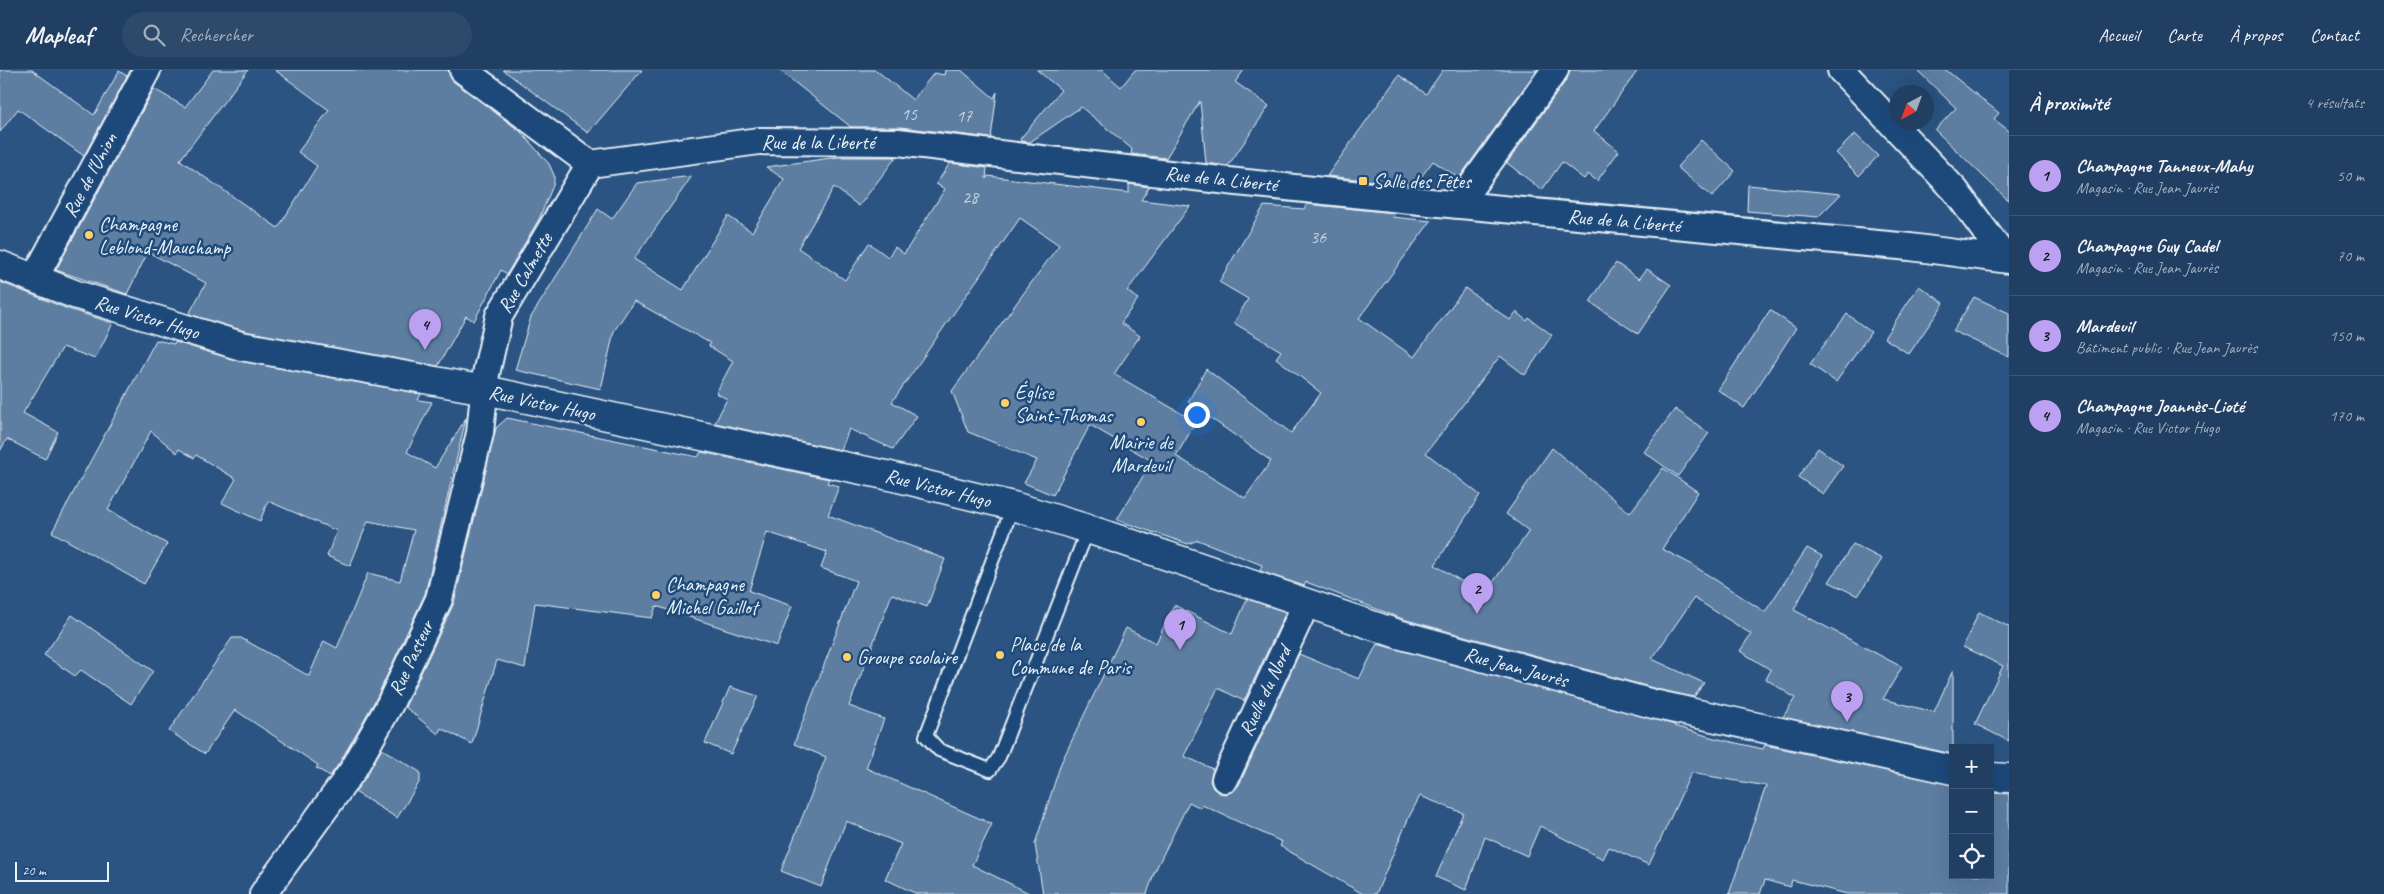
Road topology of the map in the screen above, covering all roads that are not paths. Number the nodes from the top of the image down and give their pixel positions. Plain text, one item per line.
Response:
1 (147, 70) edge
2 (463, 70) edge
3 (1555, 70) edge
4 (1841, 70) edge
5 (590, 164) junction
6 (1458, 205) junction
7 (2007, 259) edge
8 (0, 265) edge
9 (34, 279) junction
10 (485, 390) junction
11 (1013, 506) junction
12 (1088, 529) junction
13 (1306, 604) junction
14 (1949, 769) edge
15 (1994, 777) edge
16 (2009, 778) edge
17 (1225, 779) dead end
18 (263, 894) edge

1 - 9 street, Rue de l'Union
2 - 5 street
3 - 6 street
4 - 7 street
5 - 6 street, Rue de la Liberté
5 - 10 street, Rue Calmette
6 - 7 street, Rue de la Liberté
8 - 9 street, Rue Victor Hugo
9 - 10 street, Rue Victor Hugo
10 - 11 street, Rue Victor Hugo
10 - 18 street, Rue Pasteur
11 - 12 street, Rue Victor Hugo
11 - 12 lane
12 - 13 street, Rue Jean Jaurès
13 - 14 street, Rue Jean Jaurès
13 - 17 street, Ruelle du Nord
15 - 16 street

